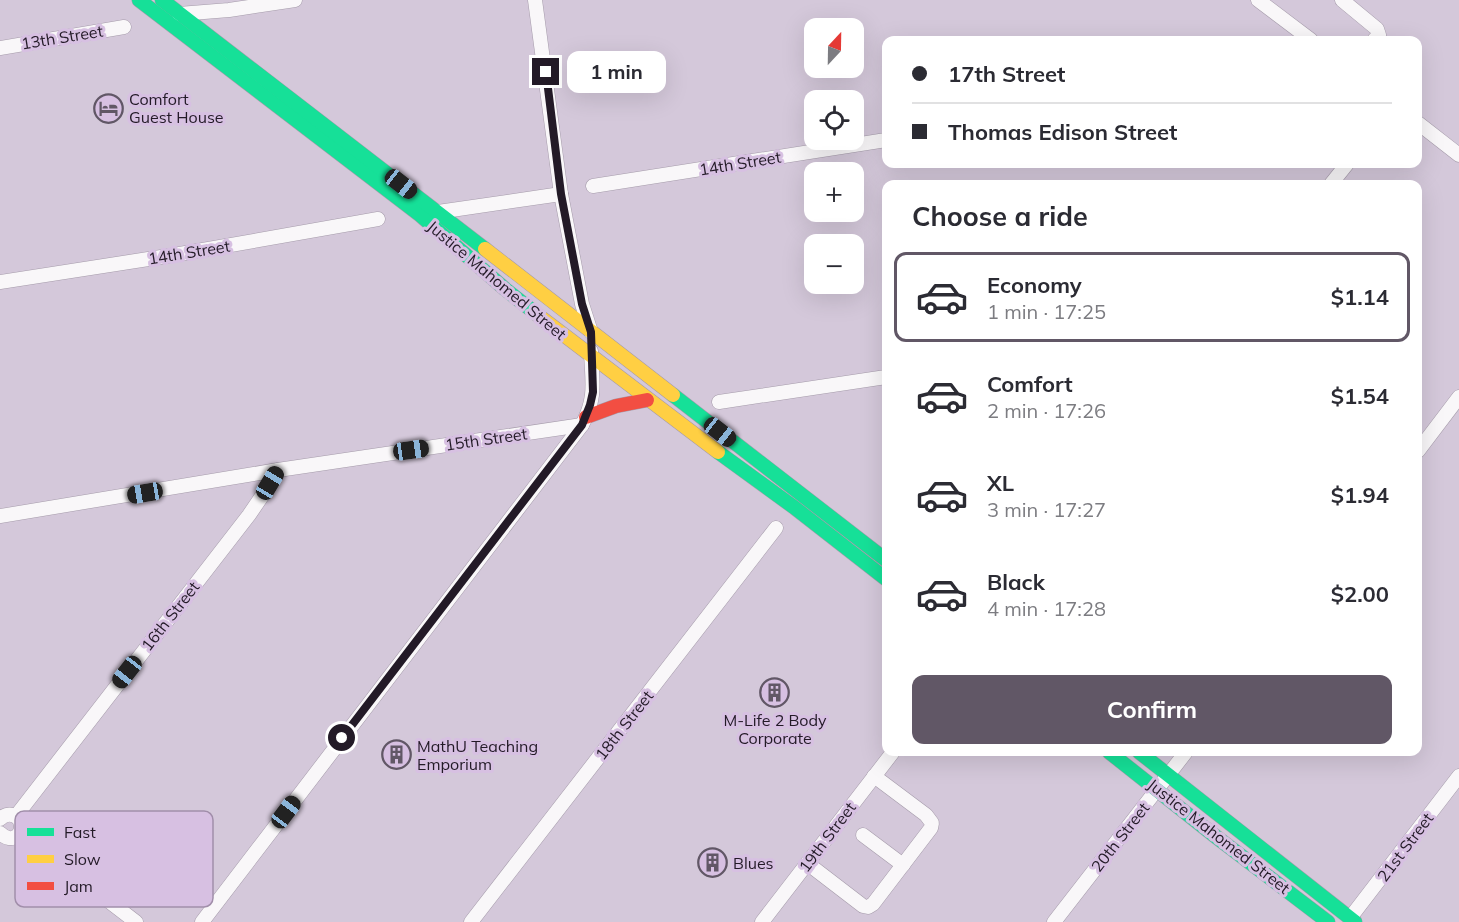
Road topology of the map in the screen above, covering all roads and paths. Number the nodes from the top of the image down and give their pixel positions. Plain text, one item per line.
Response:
1 (139, 0) edge
2 (162, 0) edge
3 (295, 0) edge
4 (535, 0) edge
5 (1258, 0) edge
6 (1342, 0) edge
7 (247, 4) edge
8 (179, 14) junction
9 (124, 27) dead end
10 (1306, 36) edge
11 (1378, 36) edge
12 (0, 48) edge
13 (1422, 126) edge
14 (882, 141) edge
15 (1459, 155) edge
16 (1344, 168) edge
17 (1334, 180) edge
18 (593, 186) dead end
19 (561, 194) junction
20 (438, 212) junction
21 (378, 219) dead end
22 (0, 282) edge
23 (591, 332) junction
24 (591, 357) junction
25 (882, 378) edge
26 (1459, 397) edge
27 (647, 400) junction
28 (719, 402) dead end
29 (584, 421) junction
30 (1422, 446) edge
31 (278, 470) junction
32 (0, 516) edge
33 (776, 528) dead end
34 (882, 557) edge
35 (882, 576) edge
36 (890, 756) edge
37 (1114, 756) edge
38 (1144, 756) edge
39 (1183, 756) edge
40 (1168, 774) junction
41 (874, 776) junction
42 (1459, 776) edge
43 (1157, 789) junction
44 (20, 811) edge
45 (15, 816) edge
46 (0, 818) edge
47 (1, 835) edge
48 (863, 835) dead end
49 (15, 836) edge
50 (807, 863) junction
51 (903, 866) junction
52 (117, 907) edge
53 (1353, 920) edge
54 (136, 922) edge
55 (202, 922) edge
56 (471, 922) edge
57 (762, 922) edge
58 (1054, 922) edge
59 (1328, 922) edge

1 - 24 main road, Justice Mahomed Street
2 - 8 main road, Justice Mahomed Street
3 - 7 street
4 - 19 street
5 - 10 street
6 - 11 street
7 - 8 street
8 - 20 main road, Justice Mahomed Street
9 - 12 street, 13th Street
13 - 15 street
14 - 18 street, 14th Street
16 - 17 street
19 - 20 street
19 - 23 street
20 - 23 main road, Justice Mahomed Street
21 - 22 street, 14th Street
23 - 24 street
23 - 34 main road, Justice Mahomed Street
24 - 27 main road, Justice Mahomed Street
24 - 29 street
25 - 28 street
26 - 30 street
27 - 29 main road
27 - 35 main road, Justice Mahomed Street
29 - 31 street, 15th Street
29 - 55 street
31 - 32 street, 15th Street
31 - 44 street, 16th Street
33 - 56 street, 18th Street
36 - 41 street, 19th Street
37 - 43 main road, Justice Mahomed Street
38 - 40 main road, Justice Mahomed Street
39 - 40 street, 20th Street
40 - 43 street, 20th Street
40 - 53 main road, Justice Mahomed Street
41 - 50 street, 19th Street
41 - 51 street
42 - 53 street, 21st Street
43 - 58 street, 20th Street
43 - 59 main road, Justice Mahomed Street
45 - 46 street
47 - 49 street
48 - 51 street
50 - 51 street
50 - 57 street, 19th Street
52 - 54 street

